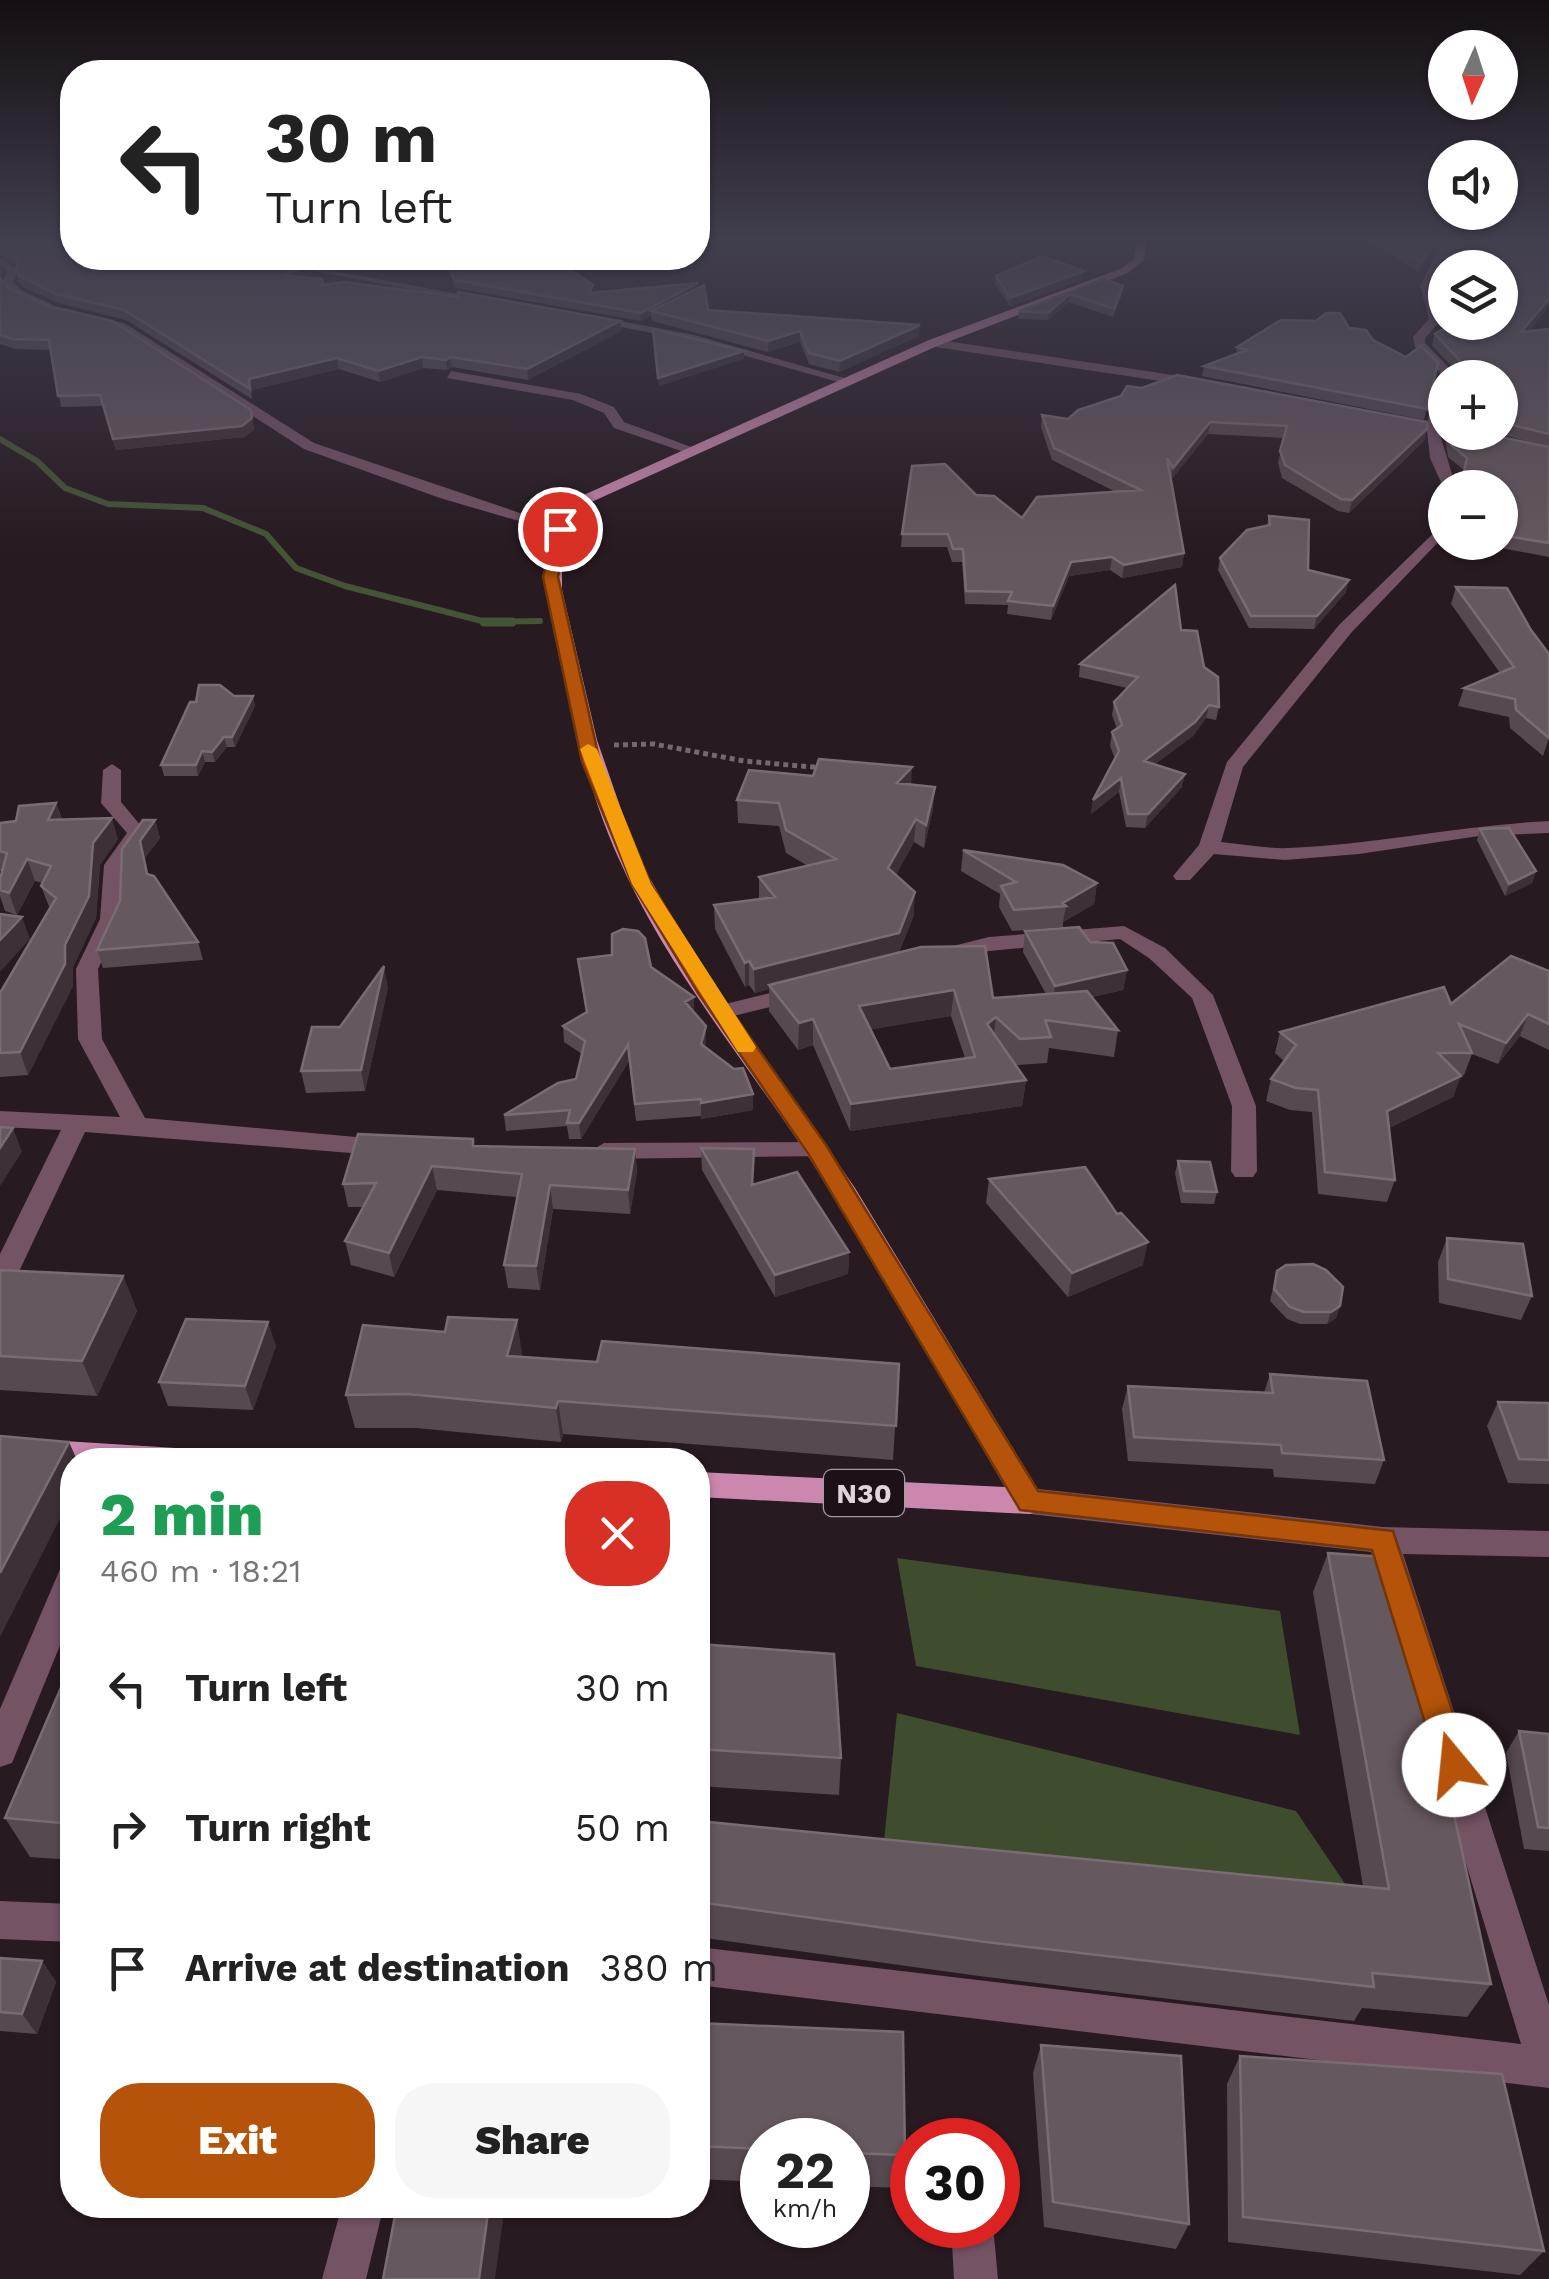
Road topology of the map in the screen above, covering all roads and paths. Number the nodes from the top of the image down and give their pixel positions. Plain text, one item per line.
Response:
1 (149, 343) edge
2 (713, 343) edge
3 (933, 343) edge
4 (935, 343) edge
5 (451, 375) dead end
6 (850, 381) junction
7 (1206, 385) edge
8 (1374, 417) edge
9 (1428, 427) edge
10 (695, 451) junction
11 (560, 529) junction
12 (1428, 544) edge
13 (588, 745) junction
14 (112, 770) dead end
15 (839, 770) edge
16 (1549, 826) edge
17 (1209, 847) junction
18 (1183, 876) dead end
19 (920, 962) edge
20 (831, 984) edge
21 (721, 1012) junction
22 (0, 1119) edge
23 (77, 1123) junction
24 (137, 1126) junction
25 (407, 1149) edge
26 (818, 1150) junction
27 (583, 1151) edge
28 (1244, 1171) dead end
29 (0, 1282) edge
30 (0, 1449) edge
31 (60, 1454) edge
32 (710, 1486) edge
33 (1030, 1502) junction
34 (1383, 1540) junction
35 (1549, 1544) edge
36 (60, 1606) edge
37 (0, 1751) edge
38 (0, 1920) edge
39 (60, 1922) edge
40 (710, 1967) edge
41 (1549, 2067) edge
42 (360, 2218) edge
43 (974, 2248) edge
44 (344, 2279) edge
45 (976, 2279) edge

1 - 11 street
2 - 6 street
3 - 6 main road
4 - 7 street
5 - 10 street
6 - 10 main road
8 - 9 street
10 - 11 main road
11 - 13 main road
12 - 17 street
13 - 15 path
13 - 21 main road
14 - 24 street
16 - 17 street
17 - 18 street
19 - 28 street
20 - 21 street
21 - 26 main road
22 - 23 street
23 - 24 street
23 - 29 street
24 - 25 street
26 - 27 street
26 - 33 main road
30 - 31 main road
32 - 33 main road, N30
33 - 34 street
34 - 35 street
34 - 41 street
36 - 37 street
38 - 39 street
40 - 41 street
42 - 44 street
43 - 45 street

